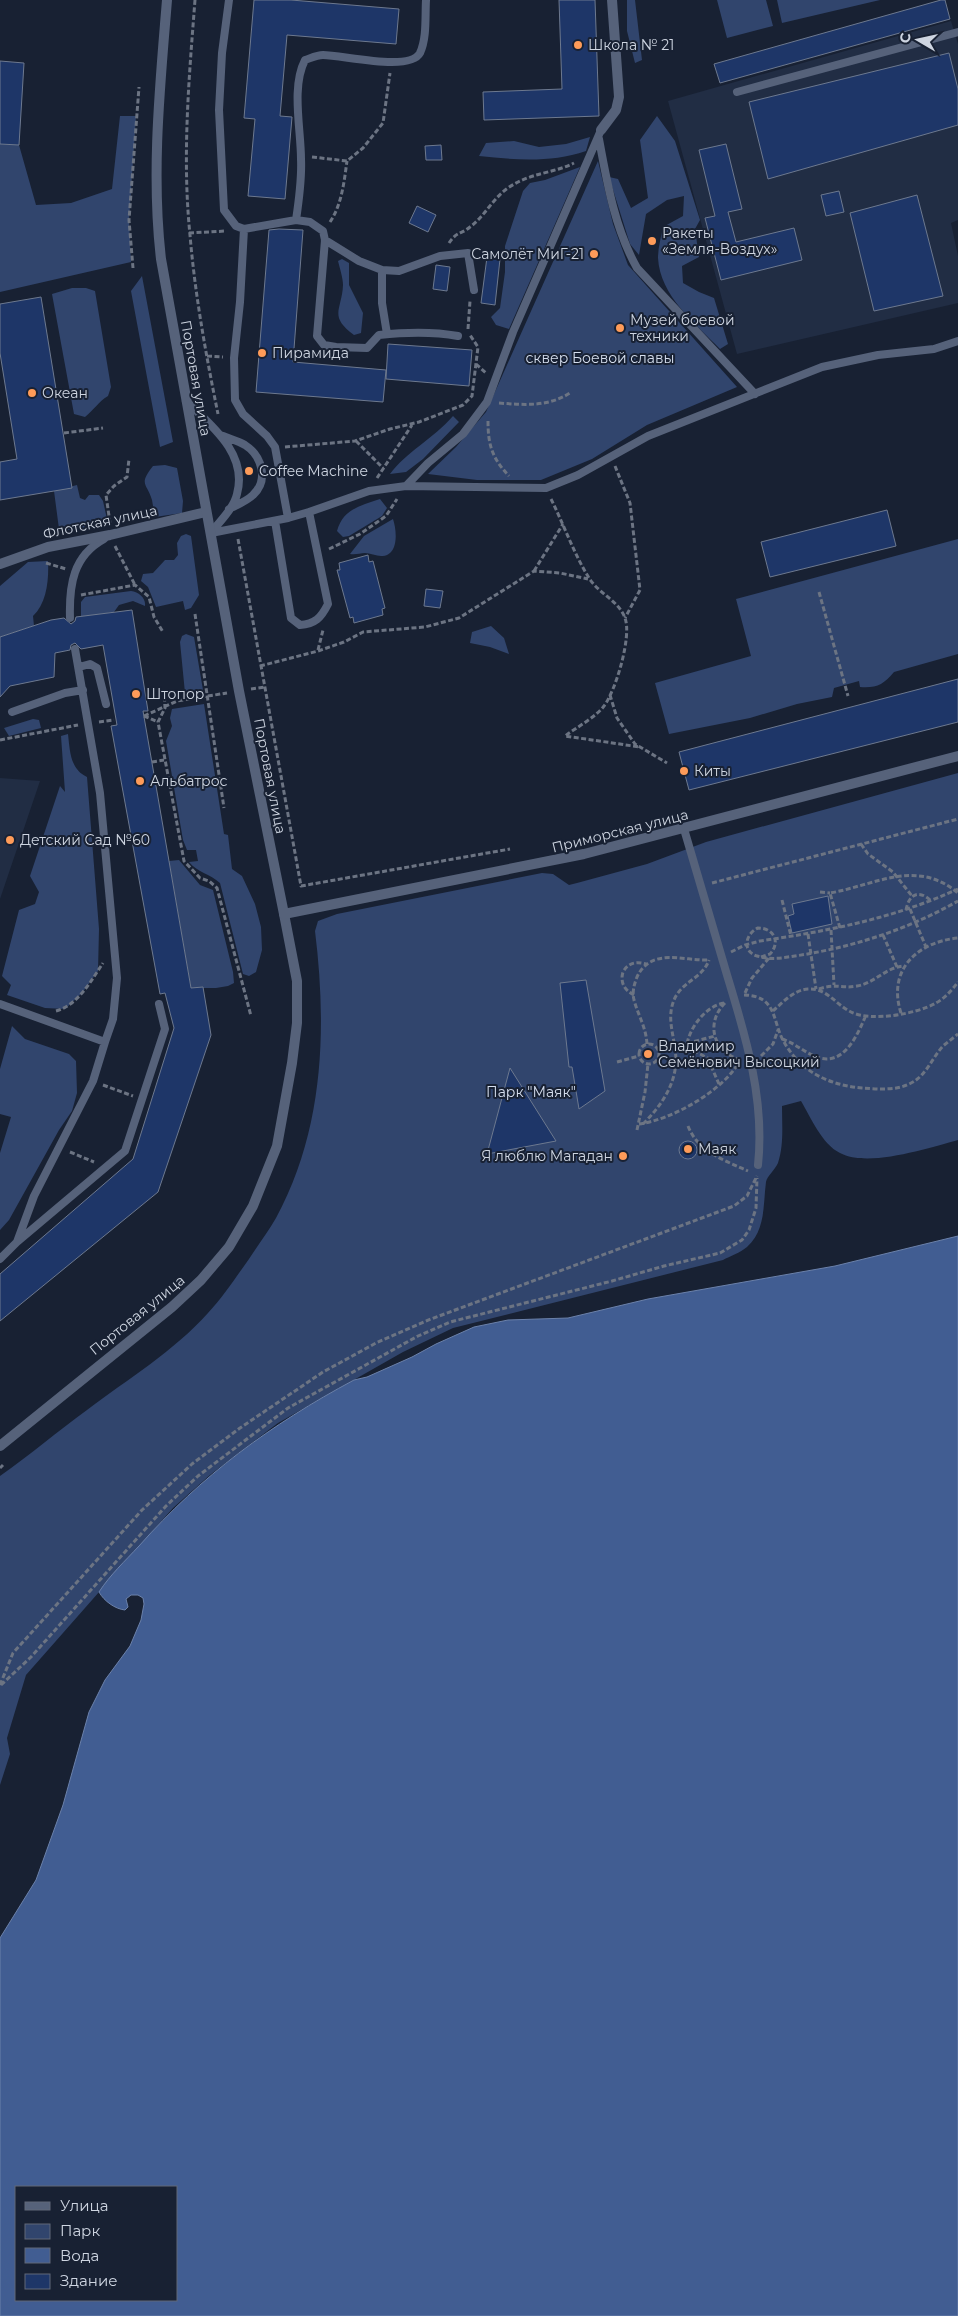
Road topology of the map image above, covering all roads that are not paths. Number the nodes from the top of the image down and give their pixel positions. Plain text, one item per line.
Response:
1 (167, 0) edge
2 (229, 0) edge
3 (426, 0) edge
4 (612, 0) edge
5 (958, 32) edge
6 (737, 92) dead end
7 (600, 134) junction
8 (296, 220) junction
9 (244, 229) junction
10 (325, 240) junction
11 (382, 270) junction
12 (474, 290) road end
13 (387, 334) junction
14 (458, 336) dead end
15 (958, 341) edge
16 (755, 394) junction
17 (186, 401) junction
18 (222, 436) junction
19 (406, 486) junction
20 (228, 510) junction
21 (206, 512) junction
22 (309, 512) junction
23 (288, 518) junction
24 (275, 521) junction
25 (211, 533) junction
26 (110, 535) junction
27 (0, 564) edge
28 (70, 618) dead end
29 (75, 650) dead end
30 (79, 667) junction
31 (83, 690) junction
32 (106, 704) dead end
33 (12, 712) dead end
34 (958, 756) edge
35 (684, 829) junction
36 (284, 914) junction
37 (0, 1004) edge
38 (159, 1004) dead end
39 (105, 1042) junction
40 (758, 1165) road end
41 (17, 1242) junction
42 (0, 1258) edge
43 (0, 1446) edge

1 - 17 street, Портовая улица
2 - 9 lane
3 - 8 lane
4 - 7 street
5 - 6 lane
7 - 16 lane
7 - 19 lane
8 - 9 lane
8 - 10 lane
9 - 23 lane
10 - 11 lane
10 - 13 lane
11 - 12 lane
11 - 13 lane
13 - 14 lane
15 - 16 lane
16 - 19 lane
17 - 18 lane
17 - 21 street, Портовая улица
18 - 20 lane
18 - 20 lane
19 - 22 lane
20 - 25 lane
21 - 25 street, Портовая улица
21 - 26 street, Флотская улица
22 - 23 lane
22 - 24 lane
23 - 24 lane
24 - 25 lane
25 - 36 street, Портовая улица
26 - 27 street, Флотская улица
26 - 28 lane
29 - 30 lane
30 - 31 lane
30 - 32 lane
31 - 33 lane
31 - 39 lane
34 - 35 street, Приморская улица
35 - 36 street, Приморская улица
35 - 40 lane
36 - 43 street, Портовая улица
37 - 39 lane
38 - 41 lane
39 - 41 lane
41 - 42 lane

